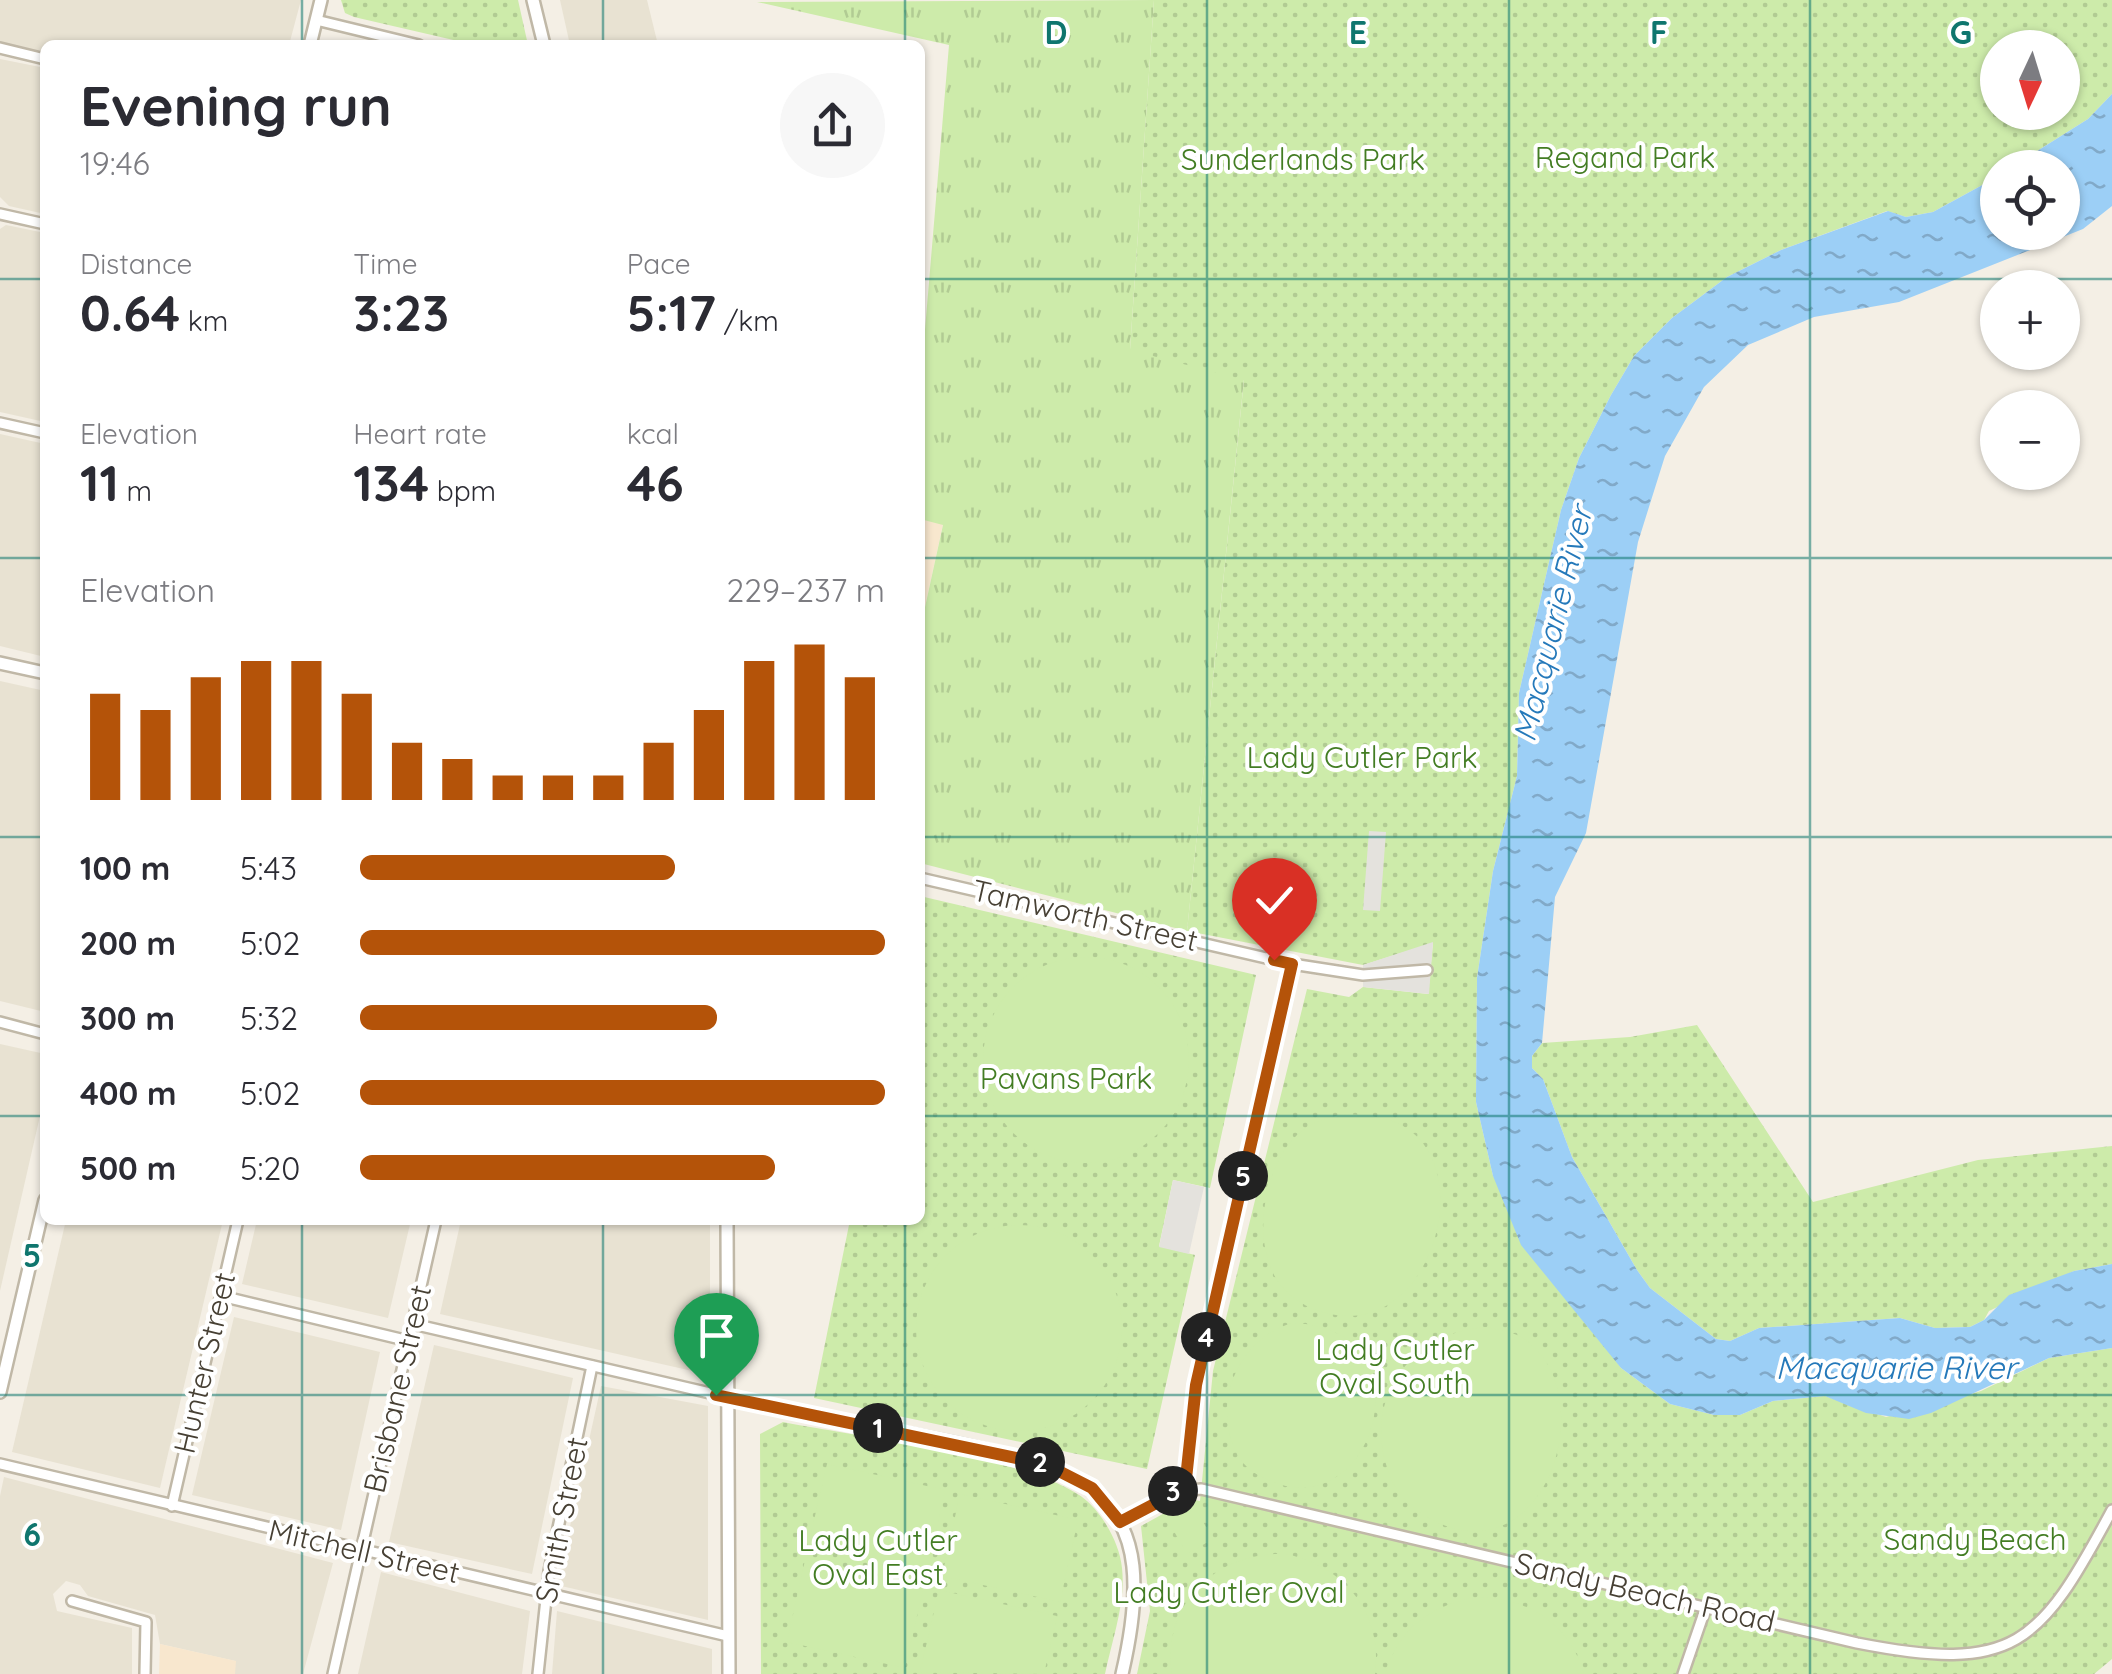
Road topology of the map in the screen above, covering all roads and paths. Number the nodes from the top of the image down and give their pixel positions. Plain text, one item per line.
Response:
1 (321, 0) edge
2 (533, 0) edge
3 (316, 20) junction
4 (311, 40) edge
5 (398, 40) edge
6 (543, 40) edge
7 (0, 48) edge
8 (40, 57) edge
9 (0, 214) edge
10 (40, 223) edge
11 (0, 423) edge
12 (40, 432) edge
13 (0, 663) edge
14 (40, 672) edge
15 (925, 879) edge
16 (1292, 964) junction
17 (1427, 970) dead end
18 (0, 1022) edge
19 (40, 1033) edge
20 (40, 1220) edge
21 (237, 1225) edge
22 (435, 1225) edge
23 (727, 1225) edge
24 (221, 1296) junction
25 (413, 1324) junction
26 (409, 1341) junction
27 (4, 1362) edge
28 (592, 1366) junction
29 (0, 1392) edge
30 (728, 1398) junction
31 (0, 1464) edge
32 (1185, 1488) junction
33 (172, 1506) junction
34 (2112, 1510) edge
35 (1120, 1522) junction
36 (361, 1551) junction
37 (546, 1596) junction
38 (72, 1601) dead end
39 (1706, 1607) junction
40 (728, 1636) junction
41 (145, 1674) edge
42 (333, 1674) edge
43 (538, 1674) edge
44 (729, 1674) edge
45 (1122, 1674) edge
46 (1683, 1674) edge

1 - 3 street
2 - 6 street
3 - 4 street
3 - 5 street
7 - 8 street
9 - 10 street
11 - 12 street
13 - 14 street
15 - 16 street, Tamworth Street
16 - 17 street, Tamworth Street
16 - 32 street
18 - 19 street
20 - 27 street
21 - 24 street, Hunter Street
22 - 25 street, Brisbane Street
23 - 30 street
24 - 26 street
24 - 33 street, Hunter Street
25 - 26 street, Brisbane Street
25 - 28 street
26 - 36 street, Brisbane Street
27 - 29 street
28 - 30 street
28 - 37 street, Smith Street
30 - 35 street
30 - 40 street
31 - 33 street, Mitchell Street
32 - 35 street
32 - 39 street, Sandy Beach Road
33 - 36 street, Mitchell Street
34 - 39 street, Sandy Beach Road
35 - 45 street
36 - 37 street, Mitchell Street
36 - 42 street, Brisbane Street
37 - 40 street, Mitchell Street
37 - 43 street, Smith Street
38 - 41 street
39 - 46 street
40 - 44 street

